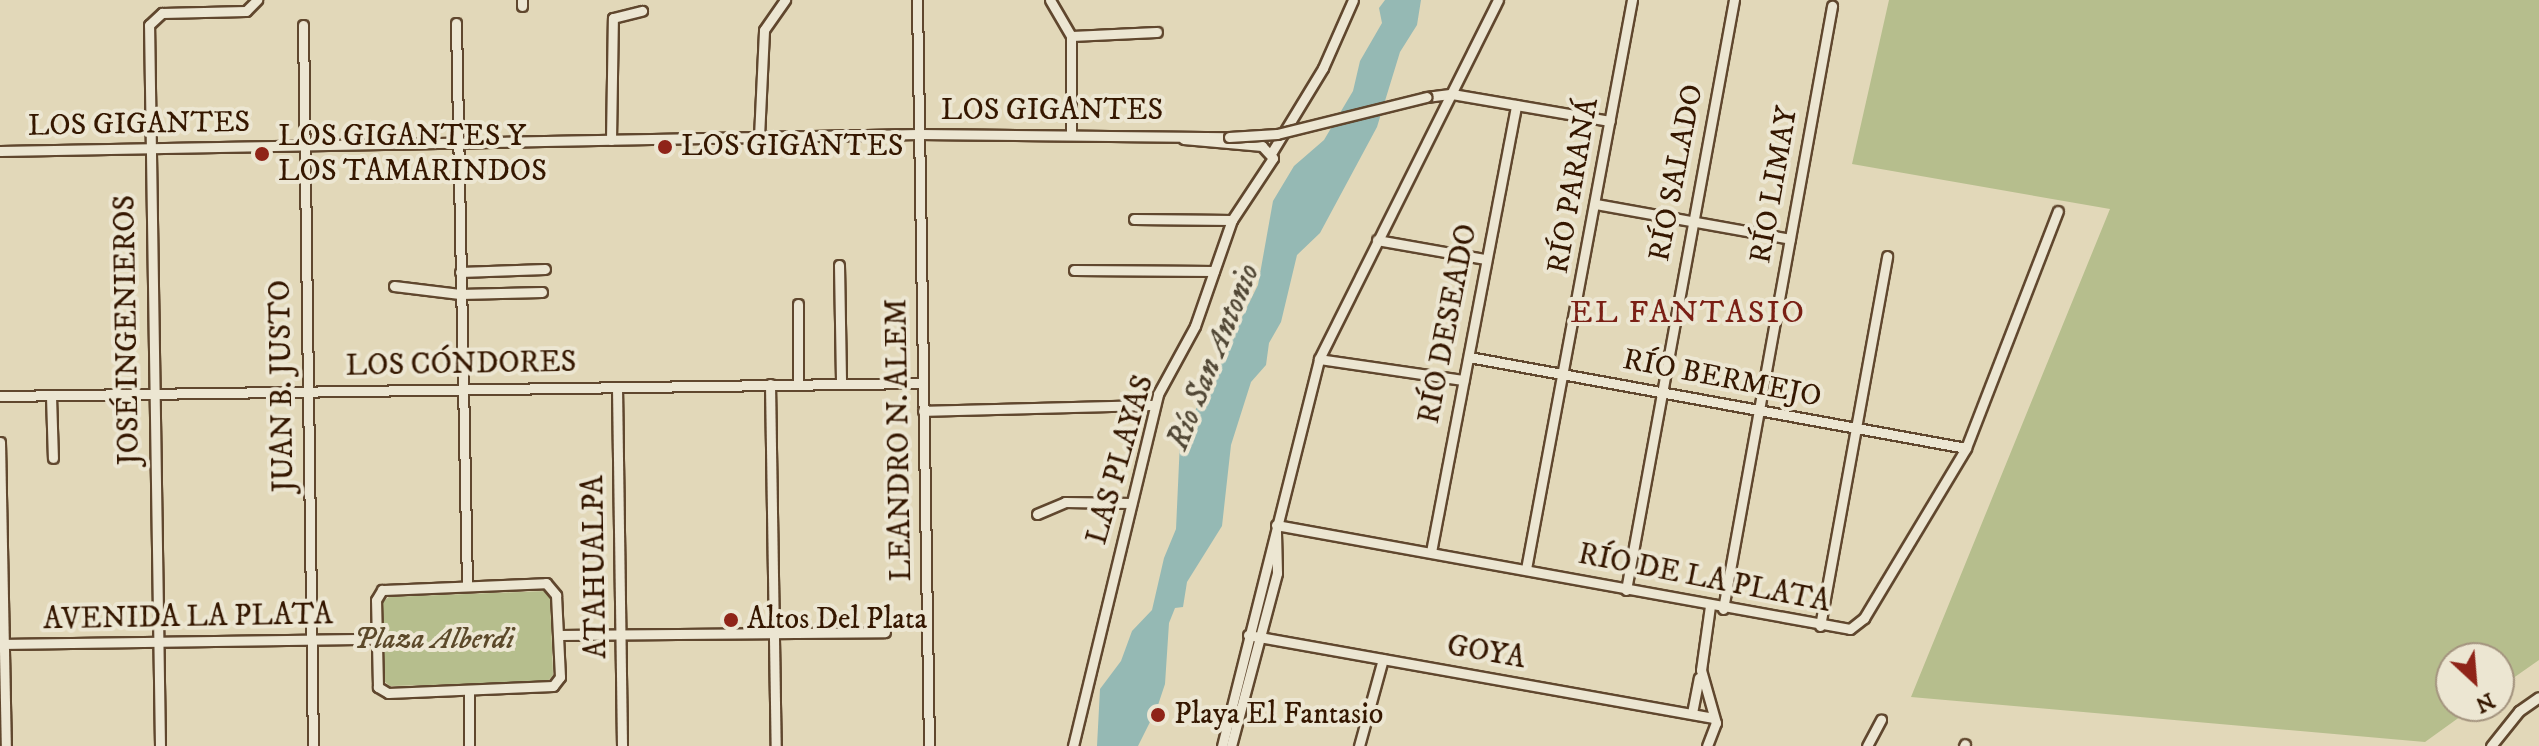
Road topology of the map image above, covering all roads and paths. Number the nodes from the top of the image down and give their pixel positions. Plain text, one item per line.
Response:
1 (785, 0) edge
2 (917, 0) edge
3 (1050, 0) edge
4 (1353, 0) edge
5 (1498, 0) edge
6 (1632, 0) edge
7 (1734, 0) edge
8 (256, 4) edge
9 (1832, 6) dead end
10 (642, 11) dead end
11 (456, 23) dead end
12 (303, 25) dead end
13 (1157, 32) dead end
14 (1071, 36) junction
15 (1452, 94) junction
16 (1516, 105) junction
17 (1610, 121) junction
18 (919, 134) junction
19 (1071, 134) junction
20 (1173, 135) junction
21 (759, 137) junction
22 (611, 140) junction
23 (457, 142) junction
24 (303, 147) junction
25 (148, 148) junction
26 (0, 151) edge
27 (1273, 155) junction
28 (1596, 204) junction
29 (2058, 211) dead end
30 (1134, 219) dead end
31 (1232, 220) junction
32 (1692, 221) junction
33 (1790, 239) junction
34 (1377, 240) junction
35 (1887, 256) dead end
36 (1485, 259) junction
37 (839, 265) dead end
38 (545, 269) dead end
39 (1074, 270) dead end
40 (1214, 271) junction
41 (460, 272) junction
42 (394, 286) dead end
43 (542, 292) dead end
44 (460, 294) junction
45 (798, 304) dead end
46 (1469, 357) junction
47 (1319, 359) junction
48 (1565, 374) junction
49 (1463, 380) junction
50 (798, 383) junction
51 (922, 383) junction
52 (770, 384) junction
53 (841, 384) junction
54 (617, 387) junction
55 (462, 388) junction
56 (308, 391) junction
57 (1661, 392) junction
58 (153, 394) junction
59 (0, 396) edge
60 (51, 396) junction
61 (1155, 405) junction
62 (923, 411) junction
63 (1757, 411) junction
64 (1857, 429) junction
65 (0, 442) edge
66 (1966, 448) junction
67 (53, 458) dead end
68 (1131, 503) junction
69 (1037, 514) dead end
70 (1276, 525) junction
71 (1431, 552) junction
72 (1526, 569) junction
73 (467, 585) junction
74 (1626, 590) junction
75 (1710, 606) junction
76 (1723, 609) junction
77 (1820, 626) junction
78 (885, 632) dead end
79 (621, 633) junction
80 (775, 633) junction
81 (559, 635) junction
82 (1248, 635) junction
83 (1261, 637) junction
84 (312, 639) junction
85 (376, 639) junction
86 (158, 643) junction
87 (2, 644) edge
88 (1383, 659) junction
89 (1701, 670) junction
90 (469, 690) junction
91 (2539, 697) edge
92 (1692, 713) junction
93 (1714, 718) junction
94 (1881, 720) dead end
95 (6, 746) edge
96 (160, 746) edge
97 (313, 746) edge
98 (469, 746) edge
99 (622, 746) edge
100 (776, 746) edge
101 (929, 746) edge
102 (1073, 746) edge
103 (1222, 746) edge
104 (1231, 746) edge
105 (1359, 746) edge
106 (1707, 746) edge
107 (1867, 746) edge
108 (2491, 746) edge

1 - 21 street
2 - 18 street, LEANDRO N. ALEM
3 - 14 street
4 - 27 street, LAS PLAYAS
5 - 15 street
6 - 17 street, RÍO PARANÁ
7 - 32 street, RÍO SALADO
8 - 25 street, JOSÉ INGENIEROS
9 - 33 street, RÍO LIMAY
10 - 22 street
11 - 23 street
12 - 24 street, JUAN B. JUSTO
13 - 14 street
14 - 19 street
15 - 16 street, LOS GIGANTES
15 - 20 street, LOS GIGANTES, bridge
15 - 34 street
16 - 17 street, LOS GIGANTES
16 - 36 street, RÍO DESEADO
17 - 28 street, RÍO PARANÁ
18 - 19 street, LOS GIGANTES
18 - 21 street, LOS GIGANTES
18 - 51 street, LEANDRO N. ALEM
19 - 20 street, LOS GIGANTES
20 - 27 street
21 - 22 street, LOS GIGANTES
22 - 23 street, LOS GIGANTES
23 - 24 street, LOS GIGANTES
23 - 41 street
24 - 25 street, LOS GIGANTES
24 - 56 street, JUAN B. JUSTO
25 - 26 street, LOS GIGANTES
25 - 58 street, JOSÉ INGENIEROS
27 - 31 street, LAS PLAYAS
28 - 32 street
28 - 48 street, RÍO PARANÁ
29 - 66 street, RÍO DE LA PLATA
30 - 31 street
31 - 40 street, LAS PLAYAS
32 - 33 street
32 - 57 street, RÍO SALADO
33 - 63 street, RÍO LIMAY
34 - 36 street
34 - 47 street
35 - 64 street
36 - 46 street, RÍO DESEADO
37 - 53 street
38 - 41 street
39 - 40 street
40 - 61 street, LAS PLAYAS
41 - 44 street
42 - 44 street
43 - 44 street
44 - 55 street
45 - 50 street
46 - 48 street, RÍO BERMEJO
46 - 49 street, RÍO DESEADO
47 - 49 street
47 - 70 street
48 - 57 street, RÍO BERMEJO
48 - 72 street, RÍO PARANÁ
49 - 71 street, RÍO DESEADO
50 - 52 street, LOS CÓNDORES
50 - 53 street, LOS CÓNDORES
51 - 53 street, LOS CÓNDORES
51 - 62 street, LEANDRO N. ALEM
52 - 54 street, LOS CÓNDORES
52 - 80 street
54 - 55 street, LOS CÓNDORES
54 - 79 street, ATAHUALPA
55 - 56 street, LOS CÓNDORES
55 - 73 street
56 - 58 street, LOS CÓNDORES
56 - 84 street, JUAN B. JUSTO
57 - 63 street, RÍO BERMEJO
57 - 74 street, RÍO SALADO
58 - 60 street, LOS CÓNDORES
58 - 86 street, JOSÉ INGENIEROS
59 - 60 street, LOS CÓNDORES
60 - 67 street
61 - 62 street
61 - 68 street, LAS PLAYAS
62 - 101 street, LEANDRO N. ALEM
63 - 64 street, RÍO BERMEJO
63 - 76 street, RÍO LIMAY
64 - 66 street, RÍO BERMEJO
64 - 77 street
65 - 87 street
66 - 77 street, RÍO DE LA PLATA
68 - 69 street
68 - 102 street, LAS PLAYAS
70 - 71 street, RÍO DE LA PLATA
70 - 82 street
70 - 83 street
71 - 72 street, RÍO DE LA PLATA
72 - 74 street, RÍO DE LA PLATA
73 - 81 street, AVENIDA LA PLATA
73 - 85 street, AVENIDA LA PLATA
74 - 75 street, RÍO DE LA PLATA
75 - 76 street, RÍO DE LA PLATA
75 - 89 street
76 - 77 street, RÍO DE LA PLATA
78 - 80 street
79 - 80 street
79 - 81 street
79 - 99 street, ATAHUALPA
80 - 100 street
81 - 90 street, AVENIDA LA PLATA
82 - 83 street, GOYA
82 - 103 street
83 - 88 street, GOYA
83 - 104 street
84 - 85 street, AVENIDA LA PLATA
84 - 86 street, AVENIDA LA PLATA
84 - 97 street, JUAN B. JUSTO
85 - 90 street, AVENIDA LA PLATA
86 - 87 street, AVENIDA LA PLATA
86 - 96 street, JOSÉ INGENIEROS
87 - 95 street
88 - 92 street, GOYA
88 - 105 street
89 - 92 street
89 - 93 street
90 - 98 street
91 - 108 street
92 - 93 street, GOYA
93 - 106 street
94 - 107 street

